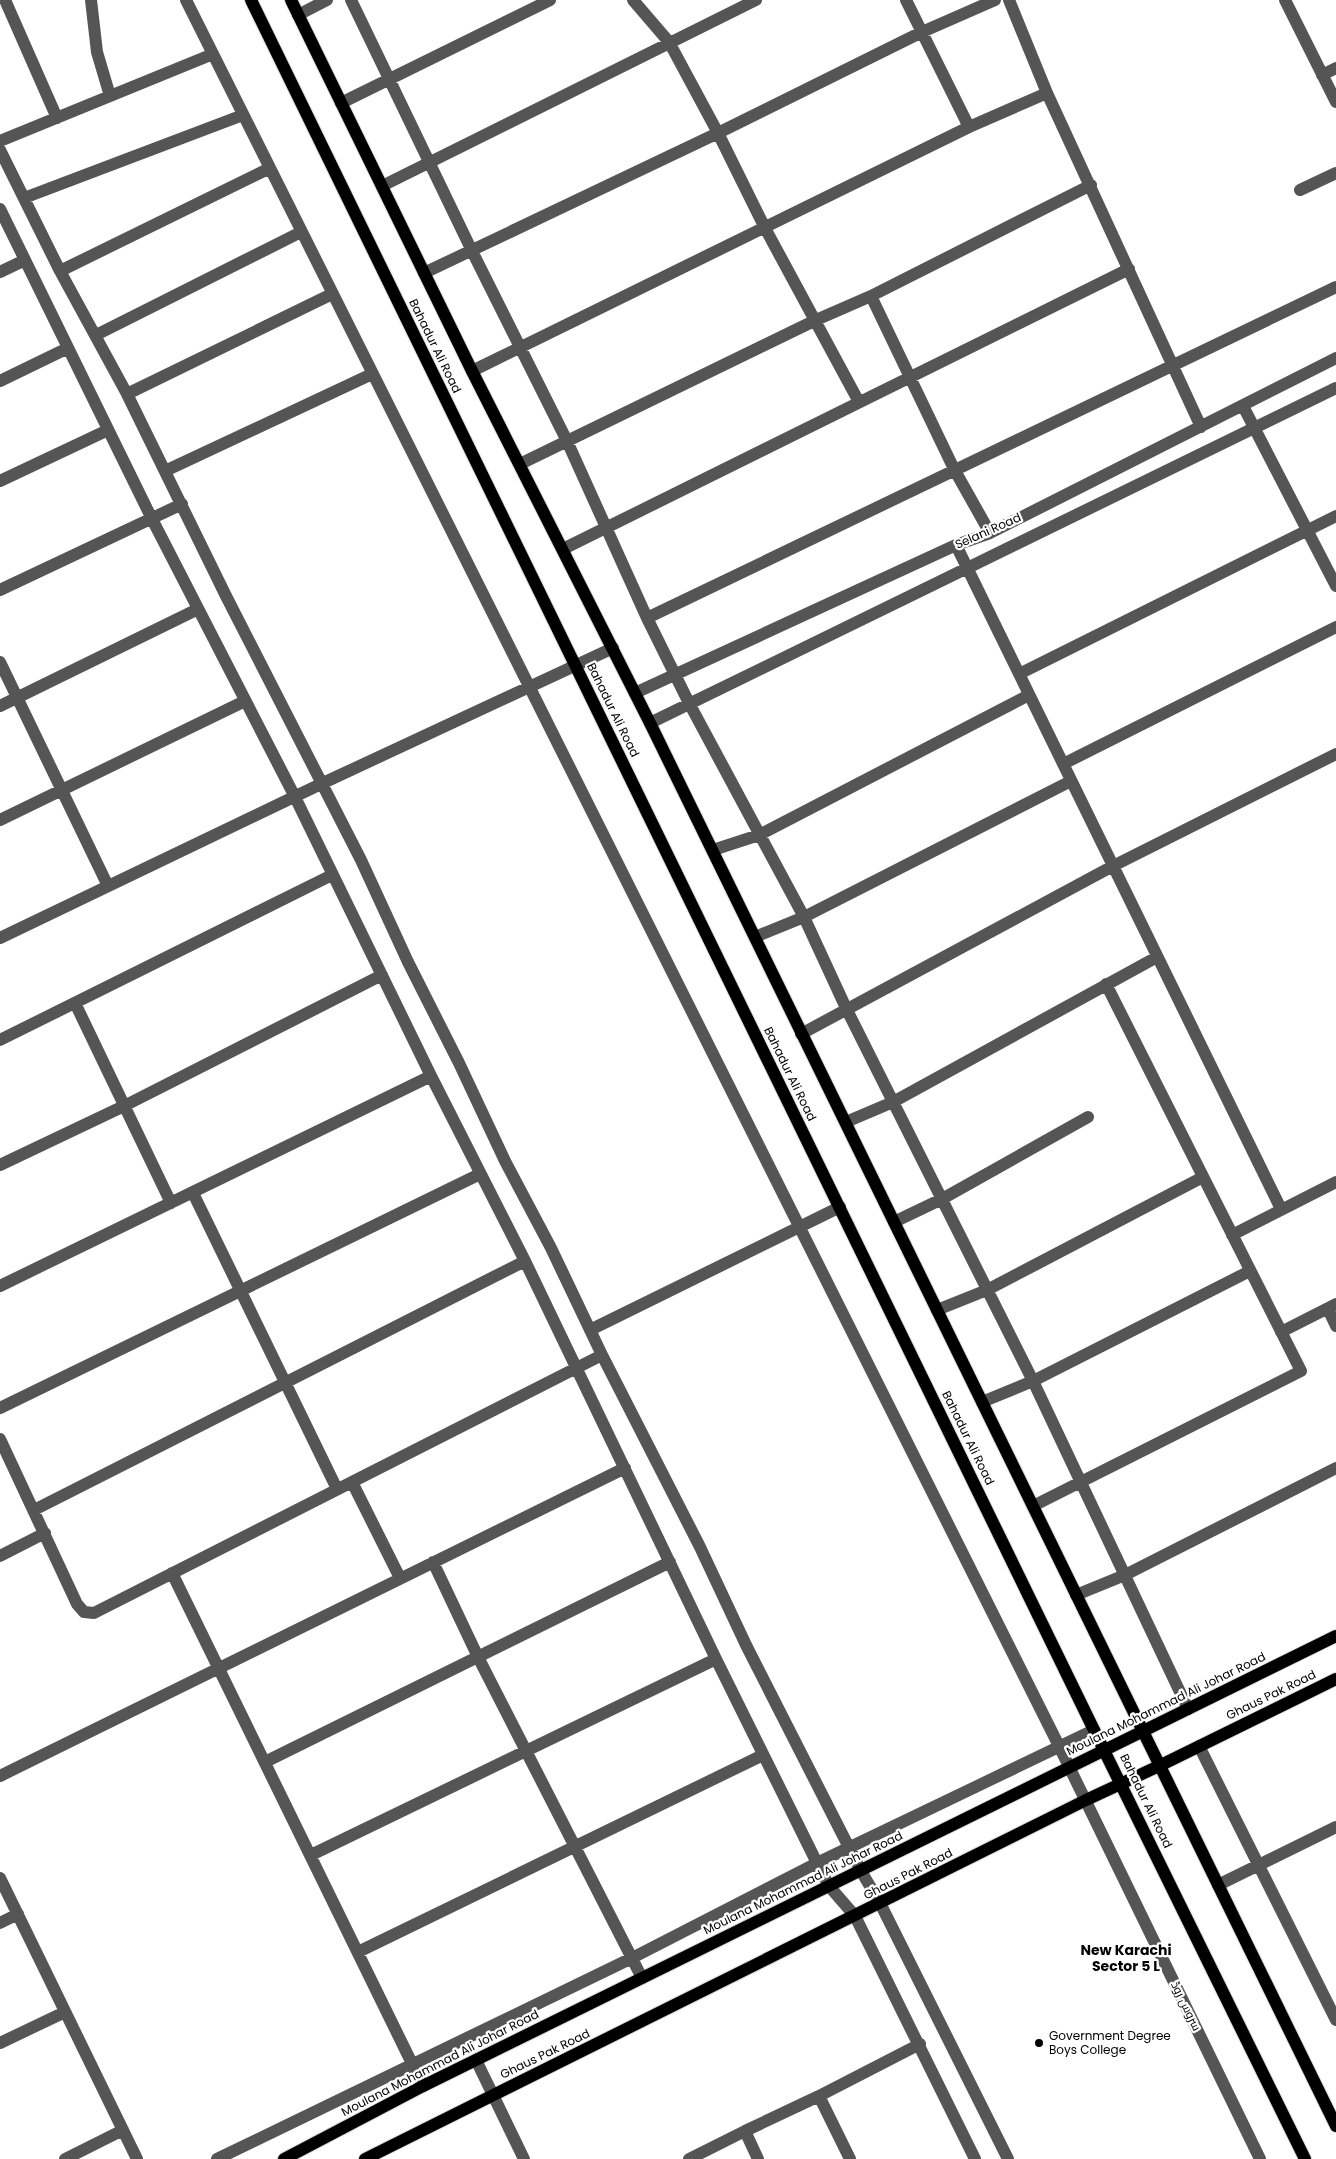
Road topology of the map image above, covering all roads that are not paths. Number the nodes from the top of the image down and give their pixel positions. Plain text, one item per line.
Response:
1 (5, 0) edge
2 (91, 0) edge
3 (186, 0) edge
4 (251, 0) edge
5 (291, 0) edge
6 (327, 0) edge
7 (351, 0) edge
8 (550, 0) edge
9 (633, 0) edge
10 (756, 0) edge
11 (906, 0) edge
12 (995, 0) edge
13 (1009, 0) edge
14 (1285, 0) edge
15 (298, 15) junction
16 (922, 32) junction
17 (669, 42) junction
18 (213, 54) junction
19 (1336, 68) edge
20 (1322, 75) junction
21 (389, 79) junction
22 (1047, 93) junction
23 (110, 96) junction
24 (1336, 102) edge
25 (341, 103) junction
26 (243, 115) junction
27 (57, 118) junction
28 (969, 128) junction
29 (718, 134) junction
30 (0, 141) edge
31 (0, 150) edge
32 (430, 164) junction
33 (270, 168) junction
34 (1336, 173) edge
35 (1090, 185) junction
36 (382, 186) junction
37 (1300, 190) dead end
38 (24, 198) junction
39 (0, 209) edge
40 (765, 228) junction
41 (300, 232) junction
42 (472, 251) junction
43 (25, 260) junction
44 (1130, 269) junction
45 (60, 271) junction
46 (0, 272) edge
47 (424, 273) junction
48 (1336, 286) edge
49 (332, 294) junction
50 (871, 296) junction
51 (816, 320) junction
52 (96, 335) junction
53 (519, 346) junction
54 (68, 348) junction
55 (1336, 358) edge
56 (1173, 365) junction
57 (472, 370) junction
58 (372, 374) junction
59 (910, 378) junction
60 (0, 381) edge
61 (1336, 388) edge
62 (127, 394) junction
63 (859, 402) junction
64 (1243, 406) junction
65 (1201, 427) junction
66 (1255, 429) junction
67 (108, 430) junction
68 (567, 441) junction
69 (520, 464) junction
70 (954, 470) junction
71 (165, 471) junction
72 (0, 480) edge
73 (182, 504) junction
74 (1336, 516) edge
75 (152, 519) junction
76 (607, 528) junction
77 (1308, 530) junction
78 (990, 532) junction
79 (956, 545) junction
80 (563, 549) junction
81 (968, 568) junction
82 (1336, 586) edge
83 (0, 590) edge
84 (198, 609) junction
85 (647, 618) junction
86 (1336, 627) edge
87 (613, 648) junction
88 (0, 662) edge
89 (575, 665) junction
90 (1018, 674) junction
91 (676, 676) junction
92 (530, 686) junction
93 (636, 693) junction
94 (1028, 694) junction
95 (17, 697) junction
96 (245, 702) junction
97 (689, 703) junction
98 (0, 706) edge
99 (650, 723) junction
100 (1336, 754) edge
101 (1062, 764) junction
102 (1071, 781) junction
103 (323, 783) junction
104 (62, 790) junction
105 (295, 797) junction
106 (0, 820) edge
107 (759, 835) junction
108 (713, 850) junction
109 (1113, 866) junction
110 (332, 875) junction
111 (108, 886) junction
112 (804, 917) junction
113 (755, 937) junction
114 (0, 938) edge
115 (1158, 957) junction
116 (382, 975) junction
117 (1106, 984) junction
118 (74, 1003) junction
119 (846, 1008) junction
120 (802, 1034) junction
121 (0, 1040) edge
122 (431, 1076) junction
123 (893, 1102) junction
124 (124, 1106) junction
125 (1088, 1117) dead end
126 (846, 1122) junction
127 (0, 1165) edge
128 (480, 1174) junction
129 (1203, 1177) junction
130 (1336, 1182) edge
131 (193, 1193) junction
132 (942, 1199) junction
133 (171, 1203) junction
134 (840, 1207) junction
135 (1281, 1209) junction
136 (894, 1222) junction
137 (798, 1228) junction
138 (1232, 1235) junction
139 (525, 1261) junction
140 (1250, 1271) junction
141 (0, 1286) edge
142 (987, 1290) junction
143 (241, 1291) junction
144 (1332, 1306) edge
145 (937, 1310) junction
146 (1336, 1326) edge
147 (590, 1330) junction
148 (1282, 1332) junction
149 (602, 1355) junction
150 (578, 1367) junction
151 (1033, 1380) junction
152 (286, 1383) junction
153 (982, 1402) junction
154 (0, 1408) edge
155 (0, 1439) edge
156 (625, 1468) junction
157 (1336, 1468) edge
158 (352, 1482) junction
159 (1080, 1482) junction
160 (338, 1489) junction
161 (1033, 1506) junction
162 (34, 1510) junction
163 (45, 1533) junction
164 (0, 1556) edge
165 (433, 1562) junction
166 (670, 1562) junction
167 (172, 1574) junction
168 (1125, 1575) junction
169 (400, 1578) junction
170 (1076, 1595) junction
171 (1336, 1636) edge
172 (478, 1657) junction
173 (716, 1660) junction
174 (219, 1667) junction
175 (1336, 1679) edge
176 (1188, 1709) junction
177 (1094, 1730) junction
178 (1142, 1731) junction
179 (1059, 1746) junction
180 (1199, 1746) junction
181 (1105, 1749) junction
182 (527, 1752) junction
183 (764, 1754) junction
184 (265, 1762) junction
185 (1160, 1766) junction
186 (1069, 1767) junction
187 (0, 1776) edge
188 (1122, 1784) junction
189 (1086, 1800) junction
190 (1336, 1827) edge
191 (576, 1846) junction
192 (849, 1848) junction
193 (311, 1855) junction
194 (817, 1863) junction
195 (1258, 1864) junction
196 (861, 1871) junction
197 (0, 1878) edge
198 (1218, 1885) junction
199 (829, 1886) junction
200 (880, 1903) junction
201 (18, 1914) junction
202 (855, 1916) junction
203 (0, 1923) edge
204 (358, 1952) junction
205 (632, 1958) junction
206 (642, 1978) junction
207 (66, 2012) junction
208 (1336, 2020) edge
209 (0, 2043) edge
210 (920, 2044) junction
211 (476, 2060) junction
212 (413, 2065) junction
213 (423, 2086) junction
214 (493, 2095) junction
215 (819, 2096) junction
216 (1336, 2126) edge
217 (124, 2130) junction
218 (745, 2132) junction
219 (65, 2159) edge
220 (137, 2159) edge
221 (218, 2159) edge
222 (284, 2159) edge
223 (365, 2159) edge
224 (524, 2159) edge
225 (689, 2159) edge
226 (758, 2159) edge
227 (850, 2159) edge
228 (975, 2159) edge
229 (1008, 2159) edge
230 (1260, 2159) edge
231 (1306, 2159) edge

1 - 27 street
2 - 23 street
3 - 18 street, سروس روڈ
4 - 89 main road, Bahadur Ali Road
5 - 15 main road, Bahadur Ali Road
6 - 15 street
7 - 21 street
8 - 21 street
9 - 17 street
10 - 17 street
11 - 16 street
12 - 16 street
13 - 22 street
14 - 20 street
15 - 25 main road, Bahadur Ali Road
16 - 28 street
16 - 29 street
17 - 29 street
17 - 32 street
18 - 23 street
18 - 26 street, سروس روڈ
19 - 20 street
20 - 24 street
21 - 25 street
21 - 32 street
22 - 28 street
22 - 35 street
23 - 27 street
25 - 36 main road, Bahadur Ali Road
26 - 33 street, سروس روڈ
26 - 38 street
27 - 30 street
28 - 40 street
29 - 40 street
29 - 42 street
31 - 38 street
32 - 36 street
32 - 42 street
33 - 41 street, سروس روڈ
33 - 45 street
34 - 37 street
35 - 44 street
35 - 50 street
36 - 47 main road, Bahadur Ali Road
38 - 45 street
39 - 43 street
40 - 51 street
40 - 53 street
41 - 49 street, سروس روڈ
41 - 52 street
42 - 47 street
42 - 53 street
43 - 46 street
43 - 54 street
44 - 56 street
44 - 59 street
45 - 52 street
47 - 57 main road, Bahadur Ali Road
48 - 56 street
49 - 58 street, سروس روڈ
49 - 62 street
50 - 51 street
50 - 59 street
51 - 63 street
51 - 68 street
52 - 62 street
53 - 57 street
53 - 68 street
54 - 60 street
54 - 67 street
55 - 64 street, Selani Road
56 - 65 street
56 - 70 street
57 - 69 main road, Bahadur Ali Road
58 - 71 street
58 - 92 street, سروس روڈ
59 - 63 street
59 - 70 street
61 - 66 street, Selani Road
62 - 71 street
63 - 76 street
64 - 65 street, Selani Road
64 - 66 street
65 - 78 street, Selani Road
66 - 77 street
66 - 81 street, Selani Road
67 - 72 street
67 - 75 street
68 - 69 street
68 - 76 street
69 - 80 main road, Bahadur Ali Road
70 - 78 street
70 - 85 street
71 - 73 street
73 - 75 street
73 - 103 street
74 - 77 street
75 - 83 street
75 - 84 street
76 - 80 street
76 - 85 street
77 - 82 street
77 - 90 street
78 - 79 street, Selani Road
79 - 81 street
79 - 91 street, Selani Road
80 - 87 main road, Bahadur Ali Road
81 - 90 street
81 - 97 street, Selani Road
84 - 95 street
84 - 96 street
85 - 91 street
86 - 101 street
87 - 89 street
87 - 93 main road, Bahadur Ali Road
88 - 95 street
89 - 92 street
89 - 134 main road, Bahadur Ali Road
90 - 94 street
91 - 93 street, Selani Road
91 - 97 street
92 - 103 street
92 - 137 street, سروس روڈ
93 - 99 main road, Bahadur Ali Road
94 - 101 street
94 - 107 street
95 - 98 street
95 - 104 street
96 - 104 street
96 - 105 street
97 - 99 street, Selani Road
97 - 107 street
99 - 108 main road, Bahadur Ali Road
100 - 109 street
101 - 102 street
102 - 109 street
102 - 112 street
103 - 105 street
103 - 147 street
104 - 106 street
104 - 111 street
105 - 110 street
105 - 111 street
107 - 108 street
107 - 112 street
108 - 113 main road, Bahadur Ali Road
109 - 115 street
109 - 119 street
110 - 116 street
110 - 118 street
111 - 114 street
112 - 113 street
112 - 119 street
113 - 120 main road, Bahadur Ali Road
115 - 117 street
115 - 135 street
116 - 122 street
116 - 124 street
117 - 123 street
117 - 129 street
118 - 121 street
118 - 124 street
119 - 120 street
119 - 123 street
120 - 126 main road, Bahadur Ali Road
122 - 128 street
122 - 131 street
123 - 126 street
123 - 132 street
124 - 127 street
124 - 133 street
125 - 132 street
126 - 136 main road, Bahadur Ali Road
128 - 139 street
128 - 143 street
129 - 138 street
129 - 142 street
130 - 135 street
131 - 133 street
131 - 143 street
132 - 136 street
132 - 142 street
133 - 141 street
134 - 137 street
134 - 177 main road, Bahadur Ali Road
135 - 138 street
136 - 145 main road, Bahadur Ali Road
137 - 147 street
137 - 179 street, سروس روڈ
138 - 140 street
139 - 150 street
139 - 152 street
140 - 148 street
140 - 151 street
142 - 145 street
142 - 151 street
143 - 152 street
143 - 154 street
144 - 146 street
144 - 148 street
145 - 153 main road, Bahadur Ali Road
147 - 149 street
148 - 159 street
149 - 150 street
149 - 192 street
150 - 156 street
150 - 158 street
151 - 153 street
151 - 159 street
152 - 160 street
152 - 162 street
153 - 161 main road, Bahadur Ali Road
155 - 162 street
156 - 165 street
156 - 166 street
157 - 168 street
158 - 160 street
158 - 169 street
159 - 161 street
159 - 168 street
160 - 167 street
161 - 170 main road, Bahadur Ali Road
162 - 163 street
163 - 164 street
163 - 167 street
165 - 169 street
165 - 172 street
166 - 172 street
166 - 173 street
167 - 174 street
168 - 170 street
168 - 176 street
169 - 174 street
170 - 178 main road, Bahadur Ali Road
171 - 176 main road, Moulana Mohammad Ali Johar Road
172 - 182 street
172 - 184 street
173 - 182 street
173 - 183 street
174 - 184 street
174 - 187 street
175 - 180 main road, Ghaus Pak Road
176 - 178 main road, Moulana Mohammad Ali Johar Road
177 - 179 street
177 - 181 main road, Bahadur Ali Road
178 - 181 main road, Moulana Mohammad Ali Johar Road
178 - 185 main road, Bahadur Ali Road
179 - 186 street, سروس روڈ
179 - 192 street
180 - 185 main road, Ghaus Pak Road
180 - 195 street
181 - 186 main road, Moulana Mohammad Ali Johar Road
181 - 188 main road, Bahadur Ali Road
182 - 191 street
182 - 193 street
183 - 191 street
183 - 194 street
184 - 193 street
185 - 188 main road, Ghaus Pak Road
185 - 198 main road, Bahadur Ali Road
186 - 189 street, سروس روڈ
186 - 196 main road, Moulana Mohammad Ali Johar Road
188 - 189 main road, Ghaus Pak Road
188 - 231 main road, Bahadur Ali Road
189 - 200 main road, Ghaus Pak Road
189 - 230 street, سروس روڈ
190 - 195 street
191 - 204 street
191 - 205 street
192 - 194 street
192 - 196 street
193 - 204 street
194 - 199 street
194 - 205 street
195 - 198 street
195 - 208 street
196 - 199 main road, Moulana Mohammad Ali Johar Road
196 - 200 street
197 - 201 street
198 - 216 main road, Bahadur Ali Road
199 - 202 street
199 - 206 main road, Moulana Mohammad Ali Johar Road
200 - 202 main road, Ghaus Pak Road
200 - 229 street
201 - 203 street
201 - 207 street
202 - 210 street
202 - 214 main road, Ghaus Pak Road
204 - 212 street
205 - 206 street
205 - 212 street
206 - 211 main road, Moulana Mohammad Ali Johar Road
207 - 209 street
207 - 217 street
210 - 215 street
210 - 228 street
211 - 213 main road, Moulana Mohammad Ali Johar Road
211 - 214 street
212 - 213 street
212 - 221 street
213 - 222 main road, Moulana Mohammad Ali Johar Road
214 - 223 main road
214 - 224 street
215 - 218 street
215 - 227 street
217 - 219 street
217 - 220 street
218 - 225 street
218 - 226 street

